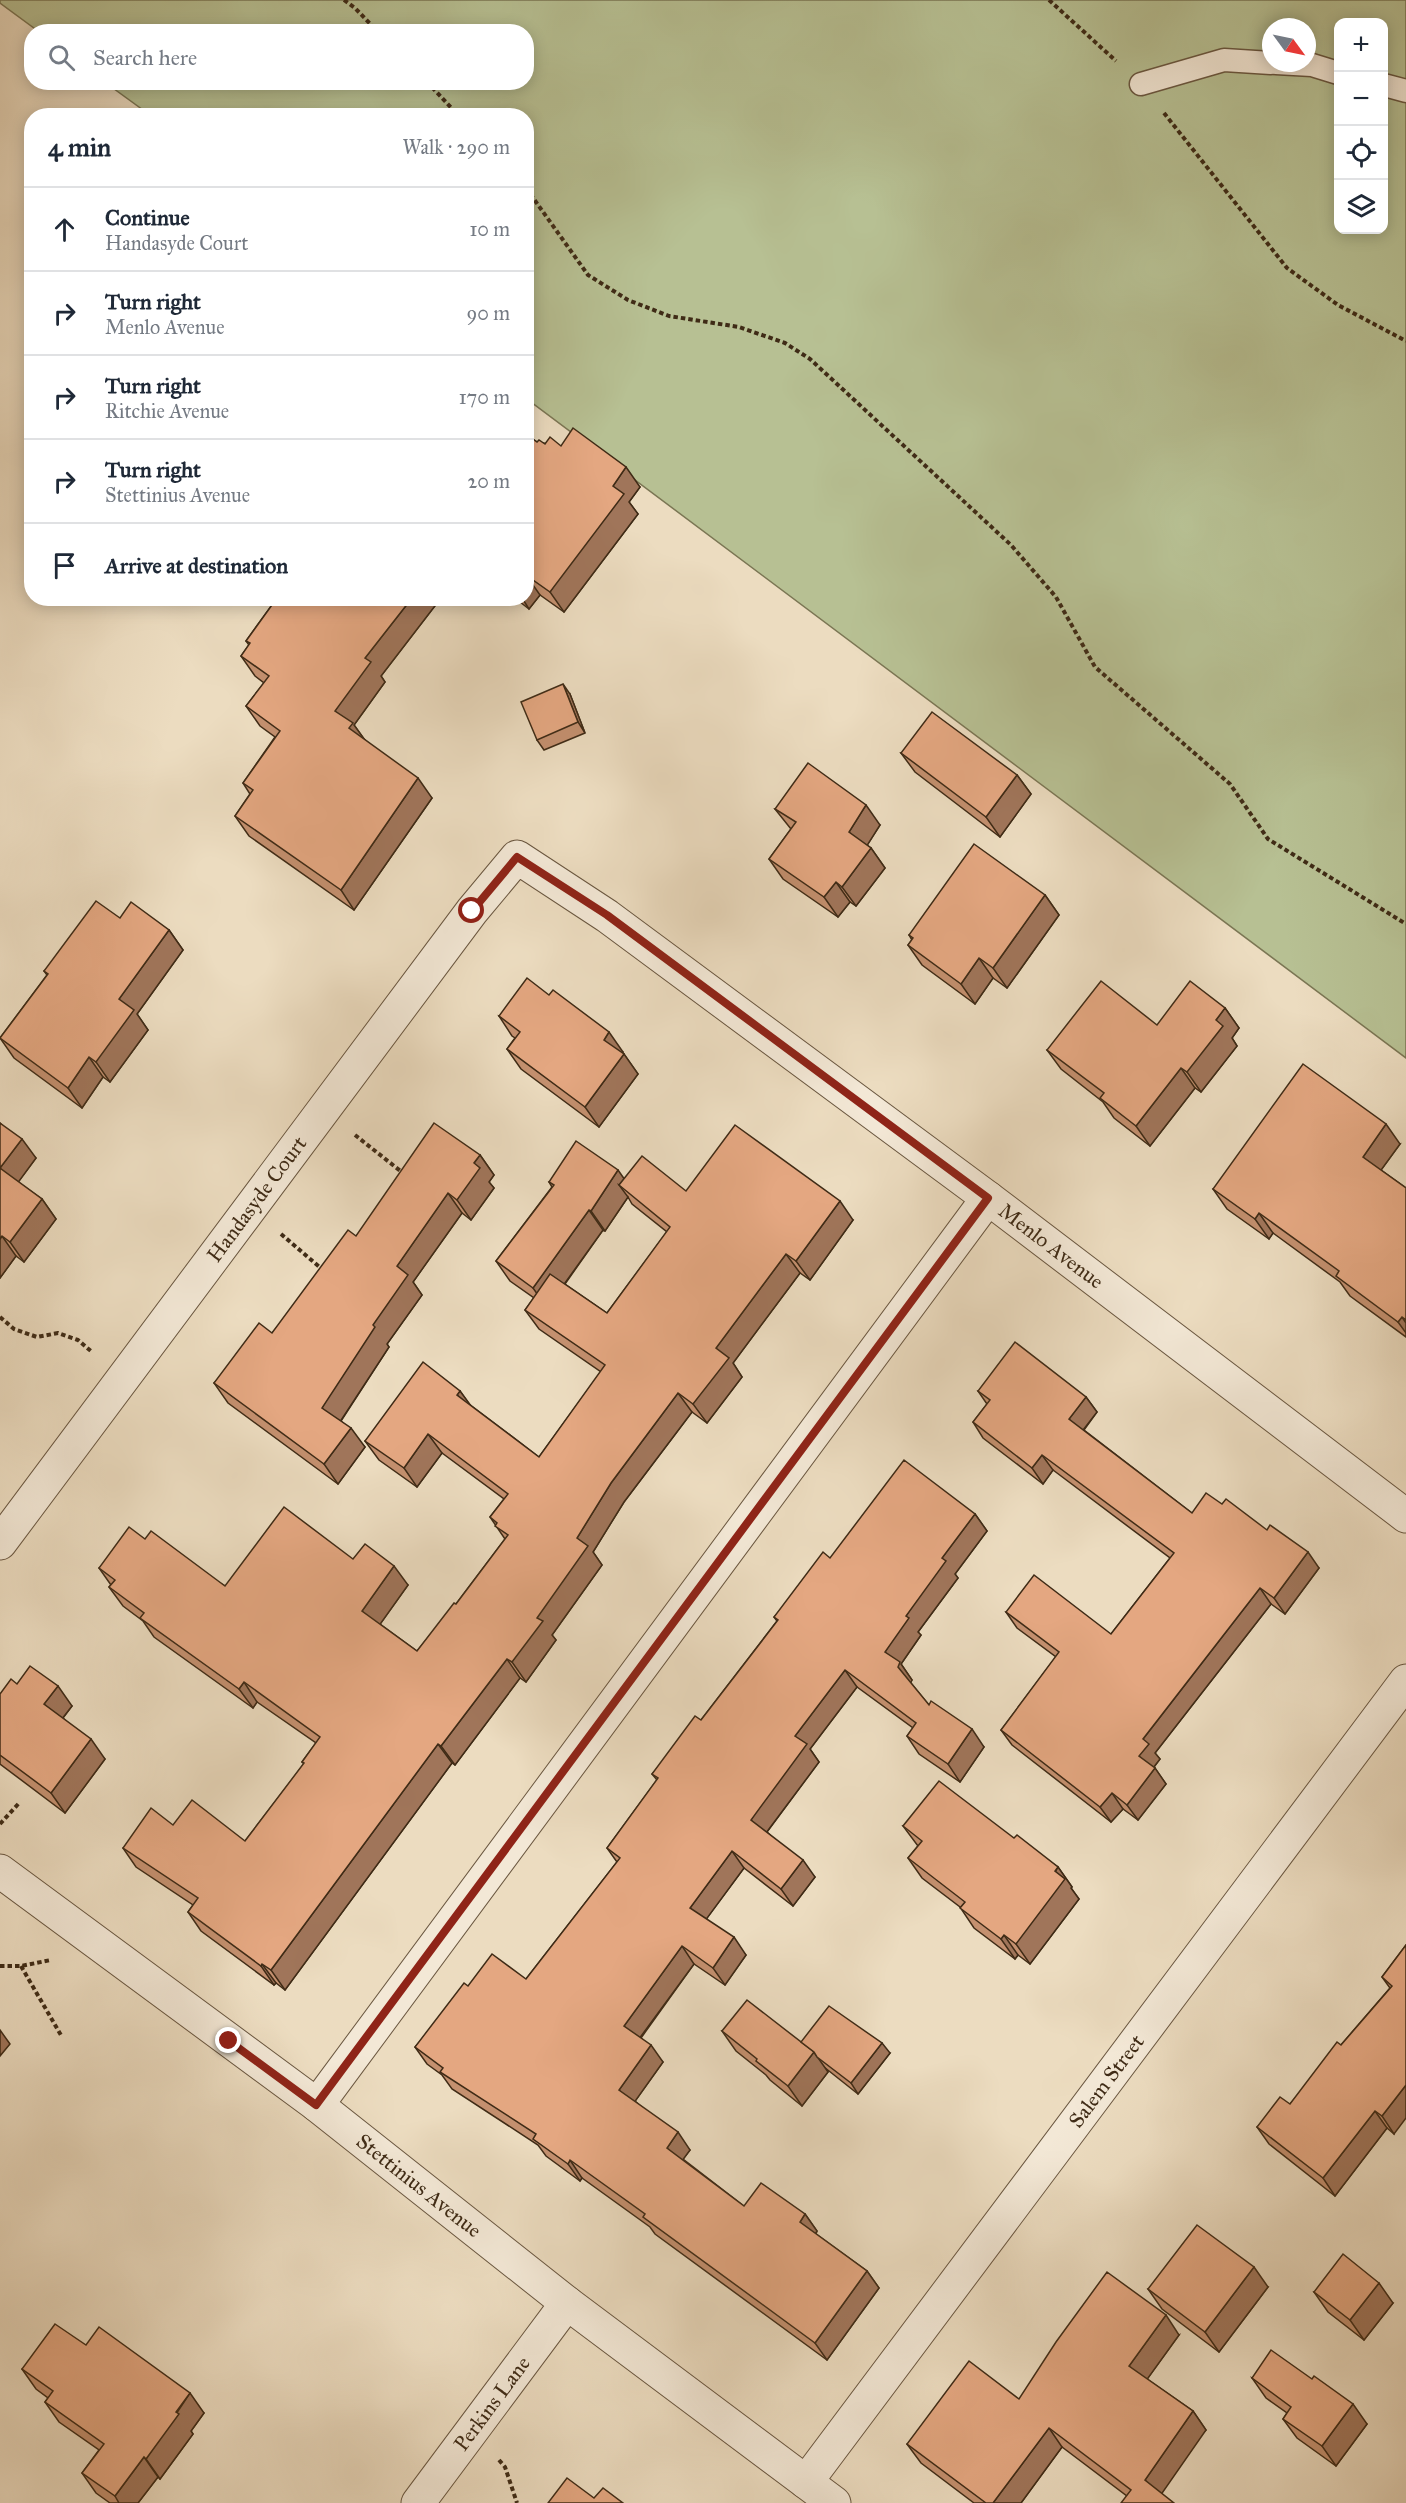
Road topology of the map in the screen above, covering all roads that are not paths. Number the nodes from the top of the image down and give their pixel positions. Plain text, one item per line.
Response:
1 (1262, 62) edge
2 (1316, 66) edge
3 (1335, 72) edge
4 (1141, 84) road end
5 (1388, 87) edge
6 (1406, 92) edge
7 (517, 857) joint
8 (988, 1198) junction
9 (1406, 1516) edge
10 (0, 1543) edge
11 (1406, 1681) edge
12 (0, 1871) edge
13 (316, 2105) junction
14 (567, 2303) junction
15 (806, 2482) junction
16 (418, 2503) edge
17 (834, 2503) edge

1 - 4 lane
2 - 3 lane
5 - 6 lane
7 - 8 street, Menlo Avenue
7 - 10 street, Handasyde Court
8 - 9 street, Menlo Avenue
8 - 13 street
11 - 15 street, Salem Street
12 - 13 street, Stettinius Avenue
13 - 14 street, Stettinius Avenue
14 - 15 street, Stettinius Avenue
14 - 16 street, Perkins Lane
15 - 17 street, Stettinius Avenue

